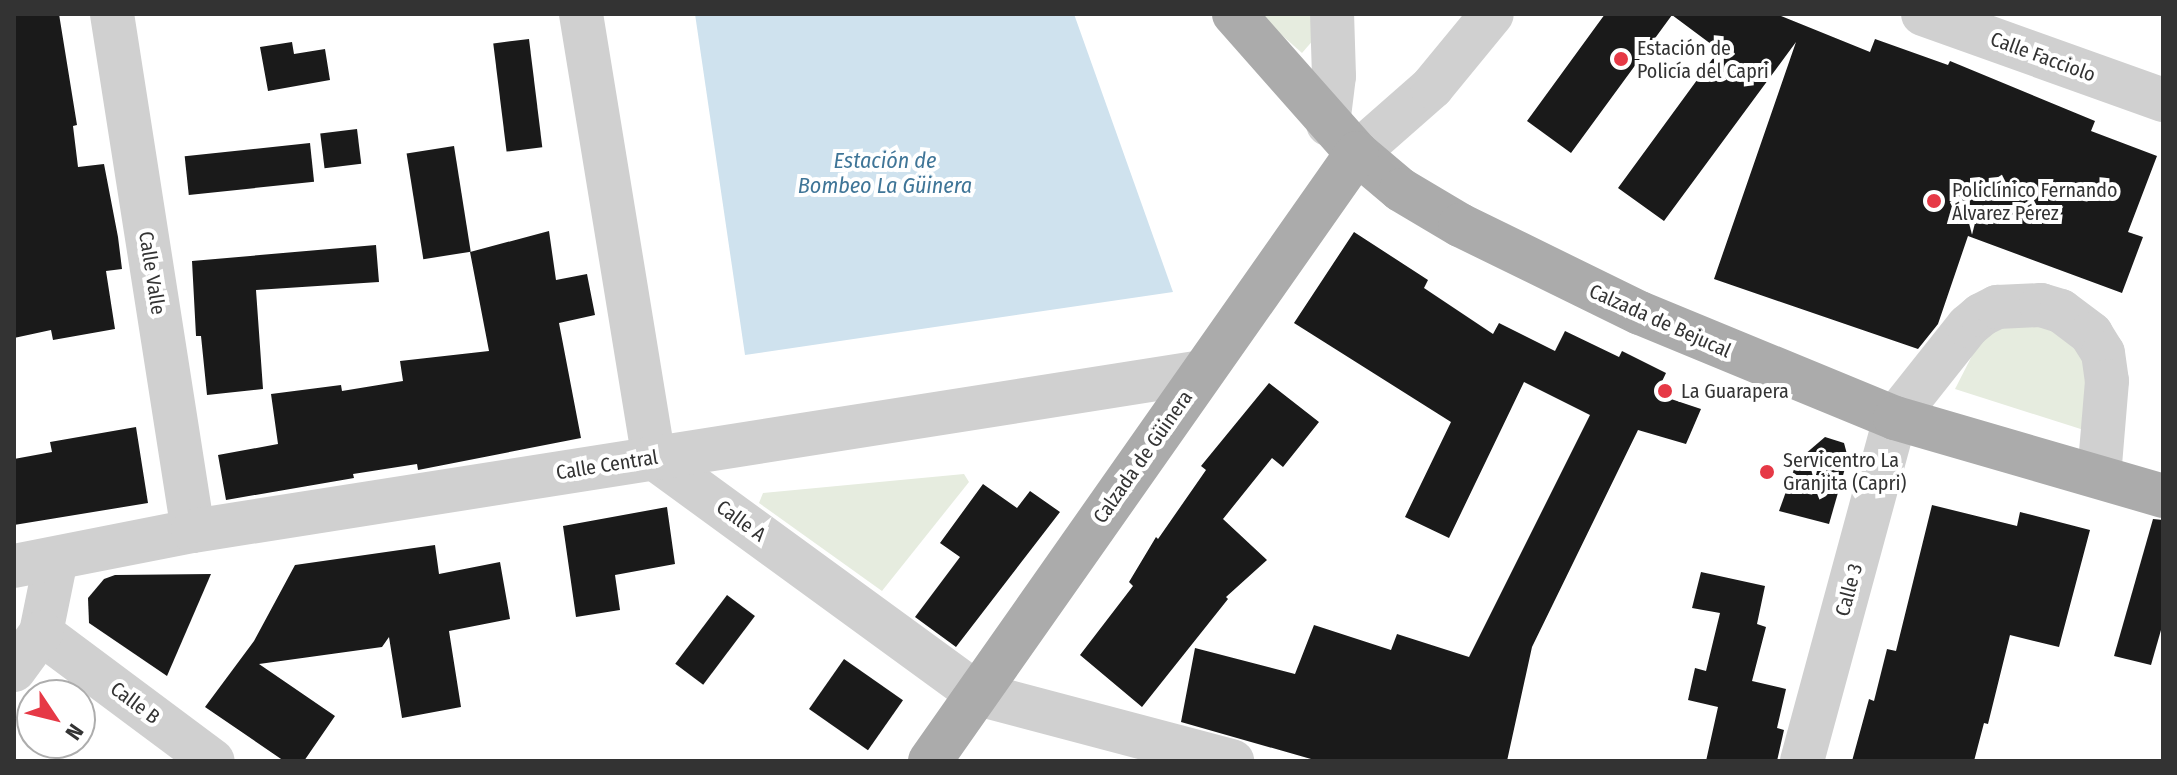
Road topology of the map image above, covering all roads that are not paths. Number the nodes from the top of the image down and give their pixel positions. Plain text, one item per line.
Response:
1 (112, 14) edge
2 (581, 14) edge
3 (1234, 14) edge
4 (1332, 14) edge
5 (1492, 14) edge
6 (1923, 14) edge
7 (2163, 100) edge
8 (1342, 138) junction
9 (1201, 372) junction
10 (1895, 418) junction
11 (654, 458) junction
12 (2099, 476) junction
13 (2162, 491) edge
14 (193, 531) junction
15 (56, 559) junction
16 (14, 566) edge
17 (41, 633) junction
18 (14, 670) edge
19 (978, 694) junction
20 (213, 761) edge
21 (930, 761) edge
22 (1232, 761) edge
23 (1802, 761) edge

1 - 14 street, Calle Valle
2 - 11 street
3 - 8 main road, Calzada de Bejucal
4 - 8 street
5 - 8 street
6 - 7 street, Calle Facciolo
8 - 9 main road, Calzada de Güinera
8 - 10 main road, Calzada de Bejucal
9 - 11 street, Calle Central
9 - 19 main road, Calzada de Güinera
10 - 12 main road, Calzada de Bejucal
10 - 12 street
10 - 23 street, Calle 3
11 - 14 street, Calle Central
11 - 19 street, Calle A
12 - 13 main road, Calzada de Bejucal
14 - 15 street, Calle Central
15 - 16 street, Calle Central
15 - 17 street
17 - 18 street
17 - 20 street, Calle B
19 - 21 main road, Calzada de Güinera
19 - 22 street, Calle A

